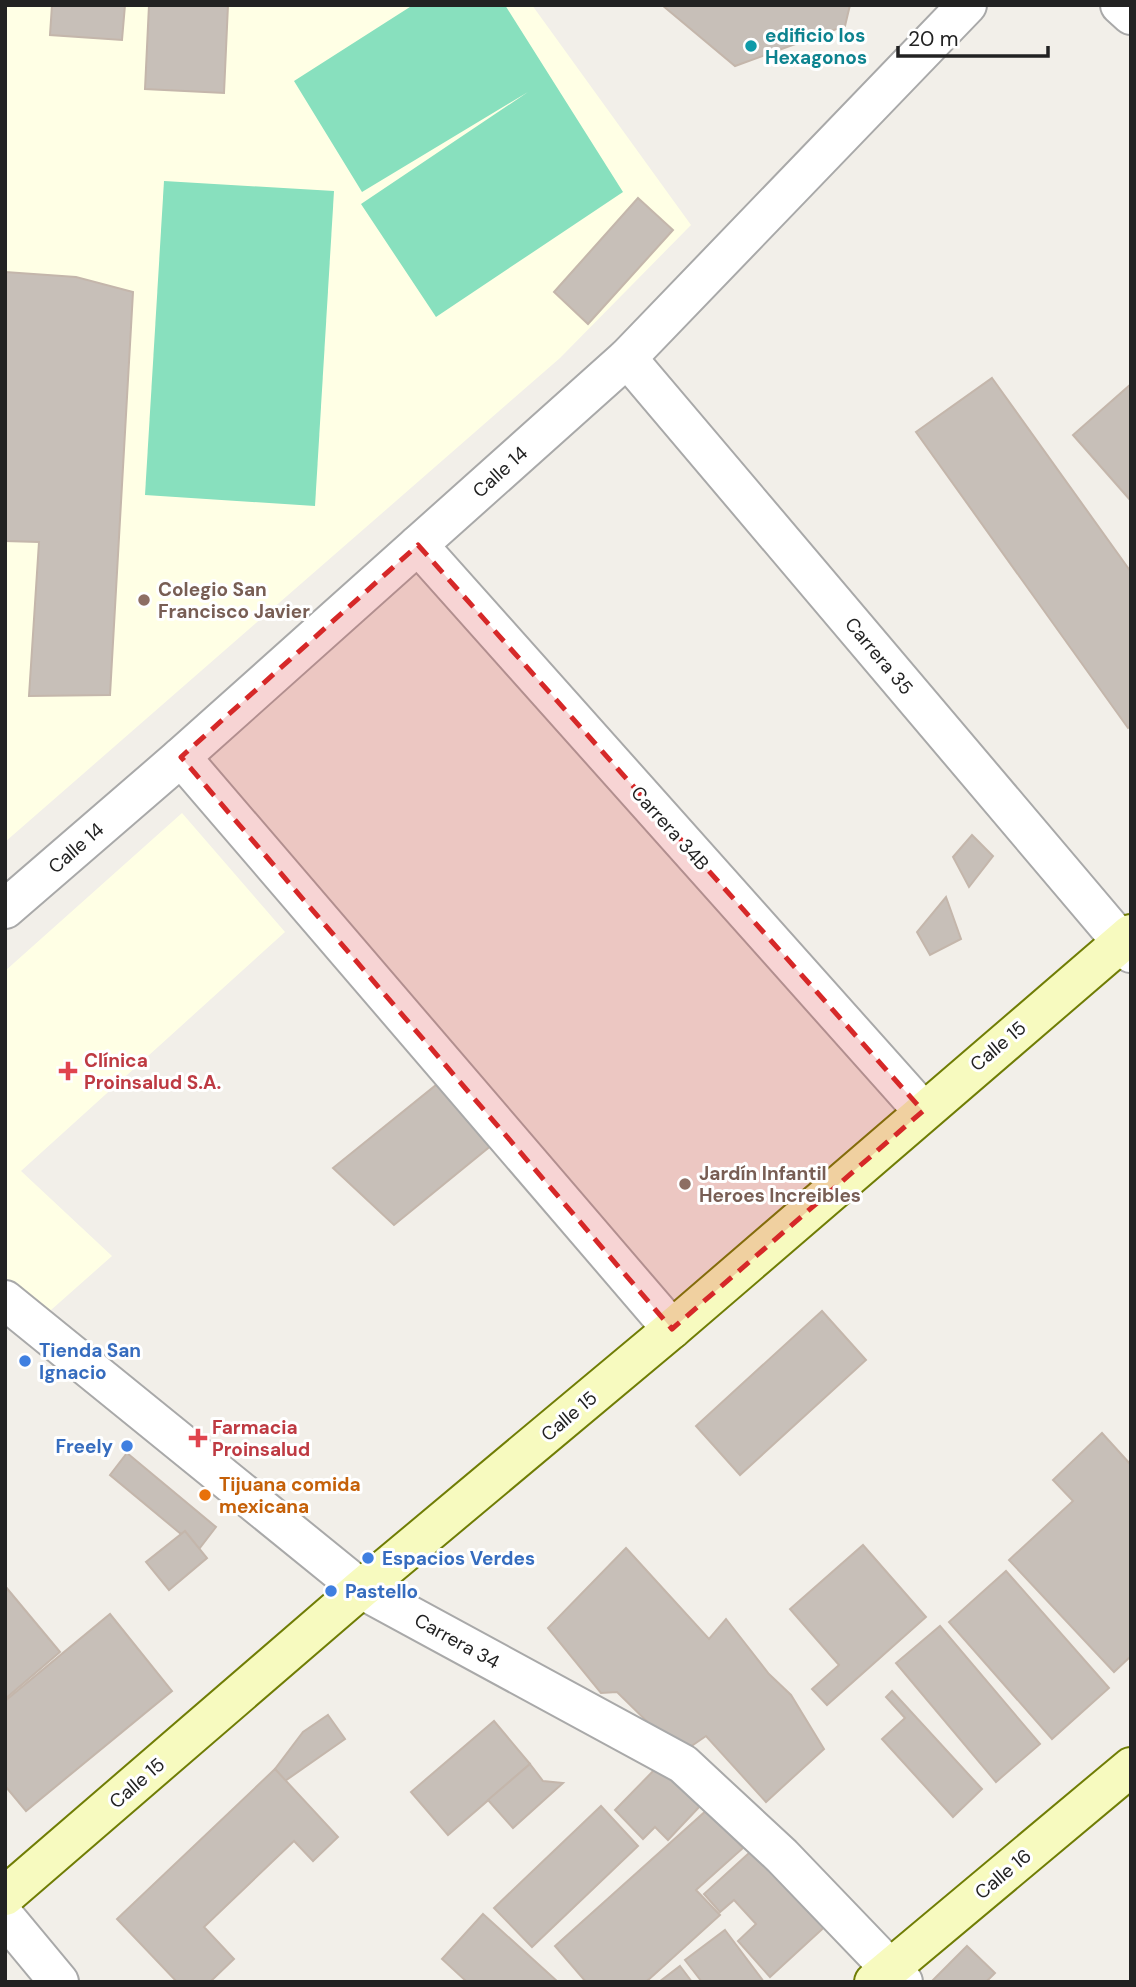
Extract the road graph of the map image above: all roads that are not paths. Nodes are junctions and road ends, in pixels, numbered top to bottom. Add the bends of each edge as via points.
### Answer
1 (967, 5) edge
2 (1120, 5) edge
3 (1131, 15) edge
4 (627, 358) junction
5 (418, 545) junction
6 (181, 757) junction
7 (5, 909) edge
8 (1127, 943) edge
9 (923, 1111) junction
10 (5, 1300) edge
11 (673, 1329) junction
12 (361, 1588) junction
13 (1131, 1767) edge
14 (5, 1896) edge
15 (5, 1917) edge
16 (890, 1977) edge
17 (59, 1982) edge

1 - 4 street, Calle 14
2 - 3 street
4 - 5 street, Calle 14
4 - 8 street, Carrera 35
5 - 6 street, Calle 14
5 - 9 street, Carrera 34B
6 - 7 street, Calle 14
6 - 11 street
8 - 9 street, Calle 15
9 - 11 street, Calle 15
10 - 12 street, Carrera 34
11 - 12 street, Calle 15
12 - 14 street, Calle 15
12 - 16 street, Carrera 34 via 683,1764 782,1856
13 - 16 street, Calle 16
15 - 17 street

